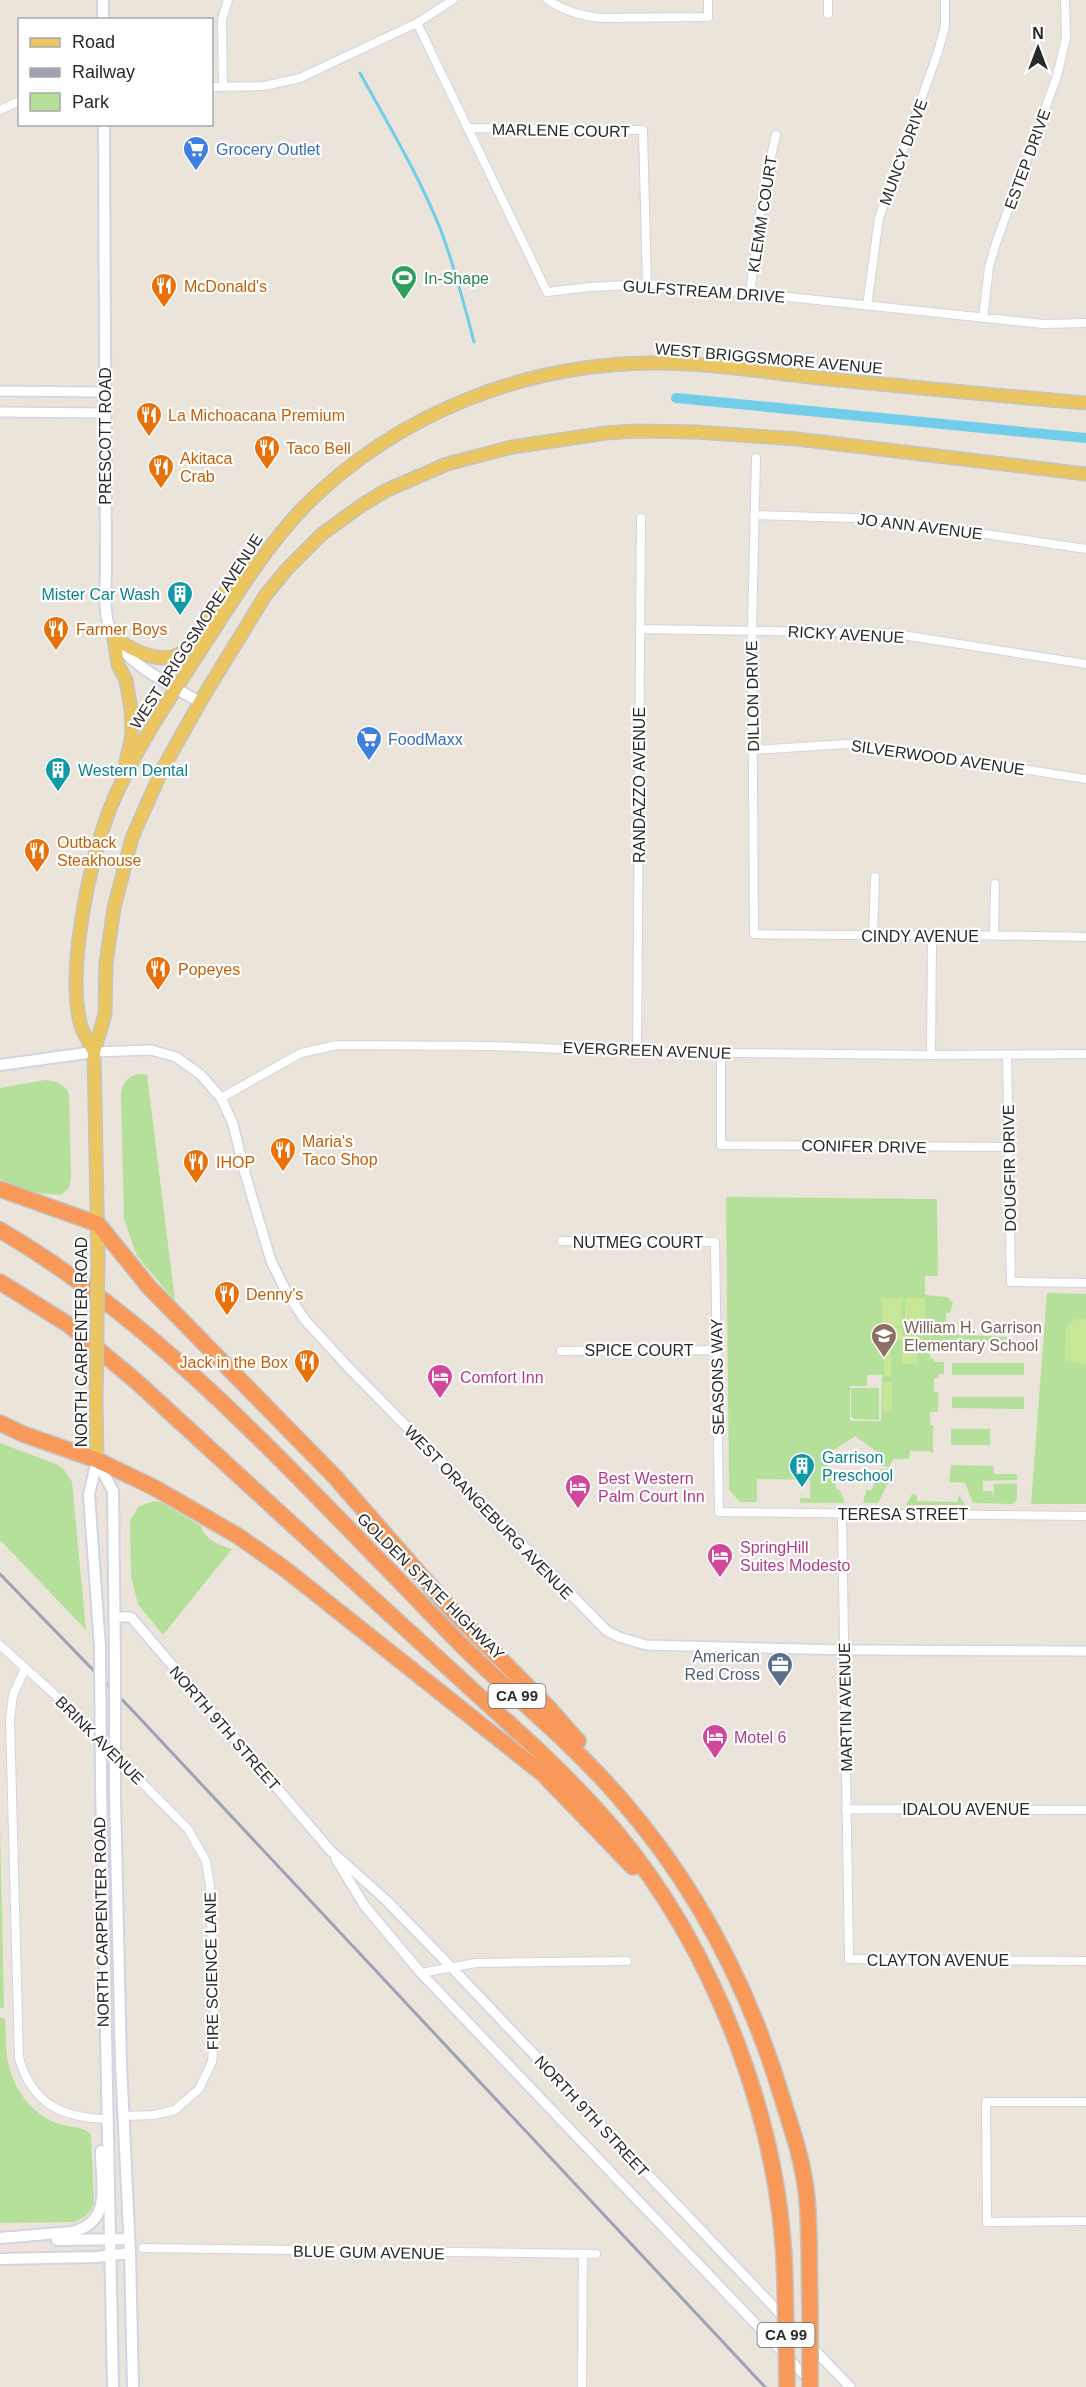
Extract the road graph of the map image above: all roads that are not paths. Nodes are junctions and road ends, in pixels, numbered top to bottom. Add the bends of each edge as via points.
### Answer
1 (103, 0) edge
2 (228, 0) edge
3 (453, 0) edge
4 (548, 0) edge
5 (708, 0) edge
6 (828, 0) edge
7 (945, 0) edge
8 (1065, 0) edge
9 (828, 14) dead end
10 (103, 18) edge
11 (417, 23) junction
12 (213, 87) edge
13 (223, 87) junction
14 (18, 102) edge
15 (0, 110) edge
16 (104, 126) edge
17 (470, 129) junction
18 (776, 135) dead end
19 (647, 284) junction
20 (750, 293) junction
21 (867, 306) junction
22 (983, 318) junction
23 (1086, 323) edge
24 (0, 391) edge
25 (105, 392) junction
26 (1086, 403) edge
27 (0, 412) edge
28 (105, 413) junction
29 (756, 458) dead end
30 (1086, 474) edge
31 (754, 515) junction
32 (641, 518) dead end
33 (272, 544) junction
34 (1086, 549) edge
35 (640, 629) junction
36 (752, 630) junction
37 (114, 638) junction
38 (1086, 664) edge
39 (176, 688) junction
40 (200, 702) junction
41 (753, 750) junction
42 (1086, 779) edge
43 (120, 784) junction
44 (875, 877) dead end
45 (995, 884) dead end
46 (754, 934) joint
47 (994, 935) junction
48 (873, 936) junction
49 (932, 937) junction
50 (1086, 938) edge
51 (94, 1052) junction
52 (637, 1052) junction
53 (721, 1053) junction
54 (1086, 1054) edge
55 (931, 1055) junction
56 (1007, 1055) junction
57 (0, 1065) edge
58 (221, 1098) junction
59 (1008, 1147) junction
60 (0, 1189) edge
61 (98, 1224) junction
62 (0, 1230) edge
63 (562, 1241) dead end
64 (715, 1242) joint
65 (0, 1282) edge
66 (1086, 1283) edge
67 (716, 1350) junction
68 (561, 1351) dead end
69 (0, 1423) edge
70 (97, 1460) junction
71 (719, 1512) joint
72 (842, 1514) junction
73 (1086, 1516) edge
74 (116, 1617) junction
75 (0, 1645) edge
76 (844, 1650) junction
77 (1086, 1651) edge
78 (25, 1669) junction
79 (846, 1809) junction
80 (1086, 1810) edge
81 (646, 1829) junction
82 (195, 1839) joint
83 (330, 1850) junction
84 (662, 1897) junction
85 (847, 1901) joint
86 (627, 1961) dead end
87 (1086, 1961) edge
88 (452, 1968) junction
89 (421, 1973) junction
90 (1086, 2102) edge
91 (123, 2116) junction
92 (107, 2119) junction
93 (1086, 2221) edge
94 (0, 2239) edge
95 (129, 2239) junction
96 (111, 2240) junction
97 (143, 2248) junction
98 (130, 2253) junction
99 (583, 2254) junction
100 (596, 2254) dead end
101 (110, 2256) junction
102 (0, 2259) edge
103 (113, 2387) edge
104 (133, 2387) edge
105 (582, 2387) edge
106 (787, 2387) edge
107 (810, 2387) edge
108 (816, 2387) edge
109 (850, 2387) edge

1 - 10 main road
2 - 13 street via 222,20
3 - 11 street
4 - 5 street via 568,11 601,18 708,16
6 - 9 street
7 - 21 street, MUNCY DRIVE via 945,26 938,52 879,218
8 - 22 street, ESTEP DRIVE via 1066,38 1058,76 996,243
11 - 13 street via 300,78 264,86
11 - 17 street, GULFSTREAM DRIVE
12 - 13 street
14 - 15 street
16 - 25 main road, PRESCOTT ROAD
17 - 19 street, GULFSTREAM DRIVE via 548,292
17 - 19 street, MARLENE COURT via 643,130
18 - 20 street, KLEMM COURT via 763,190
19 - 20 street, GULFSTREAM DRIVE
20 - 21 street, GULFSTREAM DRIVE
21 - 22 street, GULFSTREAM DRIVE
22 - 23 street, GULFSTREAM DRIVE via 1043,324
24 - 25 street
25 - 28 main road, PRESCOTT ROAD
26 - 33 main road, WEST BRIGGSMORE AVENUE via 691,365 621,364 555,372 480,394 412,425 337,477
27 - 28 street
28 - 37 main road, PRESCOTT ROAD via 107,616
29 - 31 street, DILLON DRIVE
30 - 40 main road, WEST BRIGGSMORE AVENUE via 797,439 670,430 606,433 478,455 387,490 322,534 265,596
31 - 34 street, JO ANN AVENUE via 885,519
31 - 36 street, DILLON DRIVE
32 - 35 street, RANDAZZO AVENUE
33 - 37 main road via 232,582 196,639 181,654 152,657 135,652
33 - 39 main road, WEST BRIGGSMORE AVENUE
35 - 36 street, RICKY AVENUE
35 - 52 street, RANDAZZO AVENUE
36 - 38 street, RICKY AVENUE via 890,633
36 - 41 street, DILLON DRIVE
37 - 39 main road, PRESCOTT ROAD via 133,660
37 - 43 main road via 132,709 131,743
39 - 40 main road, PRESCOTT ROAD
39 - 43 main road, WEST BRIGGSMORE AVENUE
40 - 51 main road, WEST BRIGGSMORE AVENUE via 161,771 132,838 114,908 106,963 105,1014
41 - 42 street, SILVERWOOD AVENUE via 847,744
41 - 46 street, DILLON DRIVE
43 - 51 main road, WEST BRIGGSMORE AVENUE via 100,837 84,905 79,948 81,1027
44 - 48 street
45 - 47 street
46 - 48 street, CINDY AVENUE
47 - 49 street, CINDY AVENUE
47 - 50 street, CINDY AVENUE
48 - 49 street, CINDY AVENUE
49 - 55 street
51 - 57 main road
51 - 58 street, WEST ORANGEBURG AVENUE via 151,1050 176,1057 201,1075
51 - 61 main road, WEST BRIGGSMORE AVENUE
52 - 53 street, EVERGREEN AVENUE
52 - 58 street, EVERGREEN AVENUE via 493,1046 318,1047
53 - 55 street, EVERGREEN AVENUE
53 - 59 street, CONIFER DRIVE via 721,1145
54 - 56 street, EVERGREEN AVENUE
55 - 56 street, EVERGREEN AVENUE
56 - 59 street, DOUGFIR DRIVE
58 - 76 street, WEST ORANGEBURG AVENUE via 233,1124 271,1261 305,1320 594,1620 619,1637 646,1645
59 - 66 street, DOUGFIR DRIVE via 1011,1282
60 - 61 highway
61 - 70 main road, NORTH CARPENTER ROAD, bridge
61 - 81 highway via 149,1287 335,1477 445,1603 547,1706 596,1761
62 - 81 highway, GOLDEN STATE HIGHWAY / CA 99 via 36,1251 170,1354 481,1664 588,1763
63 - 64 street, NUTMEG COURT
64 - 67 street, SEASONS WAY
65 - 84 highway, CA 99 via 69,1325 137,1382 539,1751 619,1834
67 - 68 street, SPICE COURT
67 - 71 street, SEASONS WAY
69 - 70 highway
70 - 74 main road, NORTH CARPENTER ROAD via 112,1491
70 - 84 highway via 238,1536 324,1598 543,1774
70 - 92 main road, NORTH CARPENTER ROAD, bridge via 88,1495 100,1647
71 - 72 street, TERESA STREET
72 - 73 street, TERESA STREET
72 - 76 street, MARTIN AVENUE
74 - 83 street, NORTH 9TH STREET via 130,1617
74 - 91 main road, NORTH CARPENTER ROAD, bridge via 115,1797
75 - 78 street, BRINK AVENUE
76 - 77 street, WEST ORANGEBURG AVENUE
76 - 79 street, MARTIN AVENUE
78 - 82 street, BRINK AVENUE
78 - 92 street via 13,1695 10,1719 19,2058 31,2087 57,2110 71,2116
79 - 80 street, IDALOU AVENUE
79 - 85 street, MARTIN AVENUE
81 - 107 highway, GOLDEN STATE HIGHWAY / CA 99, bridge via 671,1863 734,1970 774,2070 800,2158 807,2198
82 - 91 street, FIRE SCIENCE LANE via 206,1861 210,1886 215,2033 212,2062 199,2089 175,2110
83 - 88 street, NORTH 9TH STREET
83 - 89 street, NORTH 9TH STREET via 364,1905
84 - 106 highway, CA 99, bridge via 711,1985 749,2078 770,2156 785,2282
85 - 87 street, CLAYTON AVENUE via 849,1959
86 - 88 street via 476,1963
88 - 89 street
88 - 109 street, NORTH 9TH STREET
89 - 108 street, NORTH 9TH STREET
90 - 93 street via 986,2102 987,2222
91 - 95 main road, NORTH CARPENTER ROAD
92 - 94 main road via 101,2142 101,2206 94,2222 71,2232
92 - 96 main road, NORTH CARPENTER ROAD
94 - 96 main road
95 - 96 main road
95 - 97 street
95 - 98 main road, NORTH CARPENTER ROAD
96 - 101 main road, NORTH CARPENTER ROAD
97 - 98 street, BLUE GUM AVENUE
97 - 99 street, BLUE GUM AVENUE
98 - 101 main road, BLUE GUM AVENUE
98 - 104 main road, NORTH CARPENTER ROAD
99 - 100 street, BLUE GUM AVENUE
99 - 105 street
101 - 102 main road, BLUE GUM AVENUE
101 - 103 main road, NORTH CARPENTER ROAD

